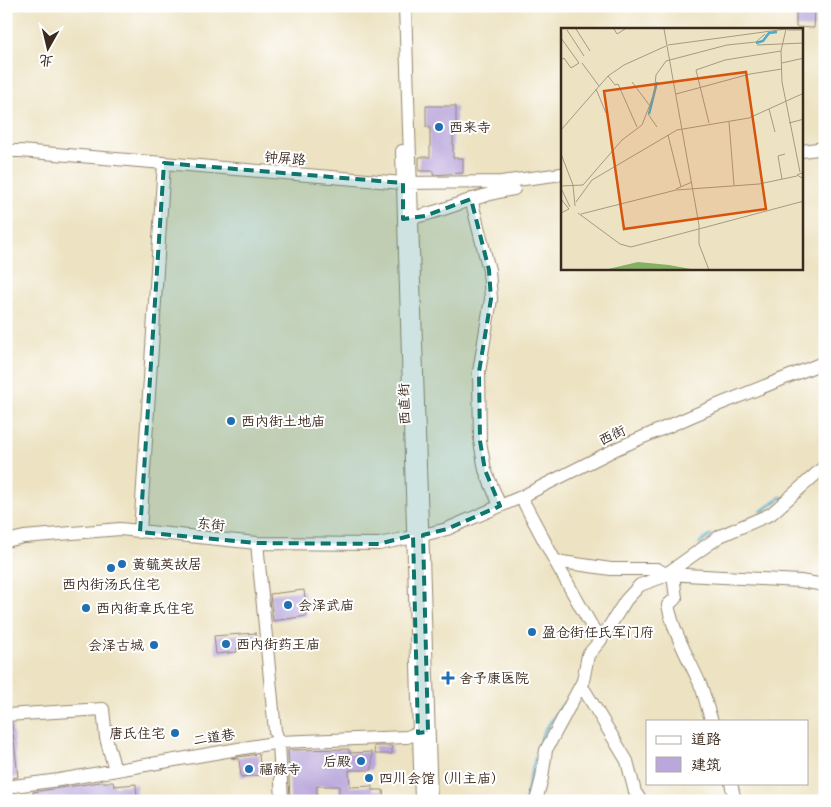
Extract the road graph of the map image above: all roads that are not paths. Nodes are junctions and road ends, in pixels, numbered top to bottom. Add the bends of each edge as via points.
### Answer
1 (398, 6) edge
2 (405, 6) edge
3 (825, 140) edge
4 (804, 143) edge
5 (825, 148) edge
6 (6, 151) edge
7 (804, 151) edge
8 (164, 163) junction
9 (561, 174) edge
10 (561, 182) edge
11 (407, 183) junction
12 (471, 199) junction
13 (408, 218) junction
14 (825, 362) edge
15 (825, 466) edge
16 (521, 497) junction
17 (500, 506) junction
18 (140, 532) junction
19 (418, 535) junction
20 (6, 541) edge
21 (256, 543) junction
22 (556, 560) junction
23 (669, 574) junction
24 (825, 584) edge
25 (600, 641) junction
26 (580, 688) junction
27 (6, 715) edge
28 (712, 720) edge
29 (423, 733) junction
30 (279, 742) junction
31 (115, 770) junction
32 (731, 784) edge
33 (6, 787) edge
34 (282, 801) edge
35 (421, 801) edge
36 (431, 801) edge
37 (536, 801) edge
38 (641, 801) edge
39 (735, 801) edge

1 - 11 street, 西直街
2 - 11 street, 西直街
3 - 4 street
5 - 7 street
6 - 8 street, 钟屏路
8 - 11 street, 钟屏路
8 - 18 street
9 - 11 street, 钟屏路 via 500,182
10 - 12 street via 499,191
11 - 13 street, 西直街
12 - 13 street via 425,216
12 - 17 street via 490,270 491,299 479,372 480,441 485,470
13 - 19 street, 西直街
14 - 16 street, 西街 via 618,448
15 - 23 street via 771,514 720,536
16 - 17 street, 西街
16 - 22 street
17 - 19 street, 西街 via 447,529
18 - 20 street, 东街 via 120,529 24,536
18 - 21 street, 东街
19 - 21 street, 东街 via 380,544
19 - 29 street, 西直街
21 - 30 street via 275,730
22 - 23 street
22 - 25 street
23 - 24 street
23 - 25 street via 640,585 626,600
23 - 28 street via 676,598 668,604 671,618
25 - 26 street via 588,655
26 - 37 street via 546,750
26 - 38 street via 585,690 627,761 635,792
27 - 31 street via 103,709 106,738
29 - 30 street, 二道巷 via 407,738
29 - 35 street, 西直街
29 - 36 street, 西直街
30 - 31 street, 二道巷
30 - 34 street
31 - 33 street, 二道巷
32 - 39 street

